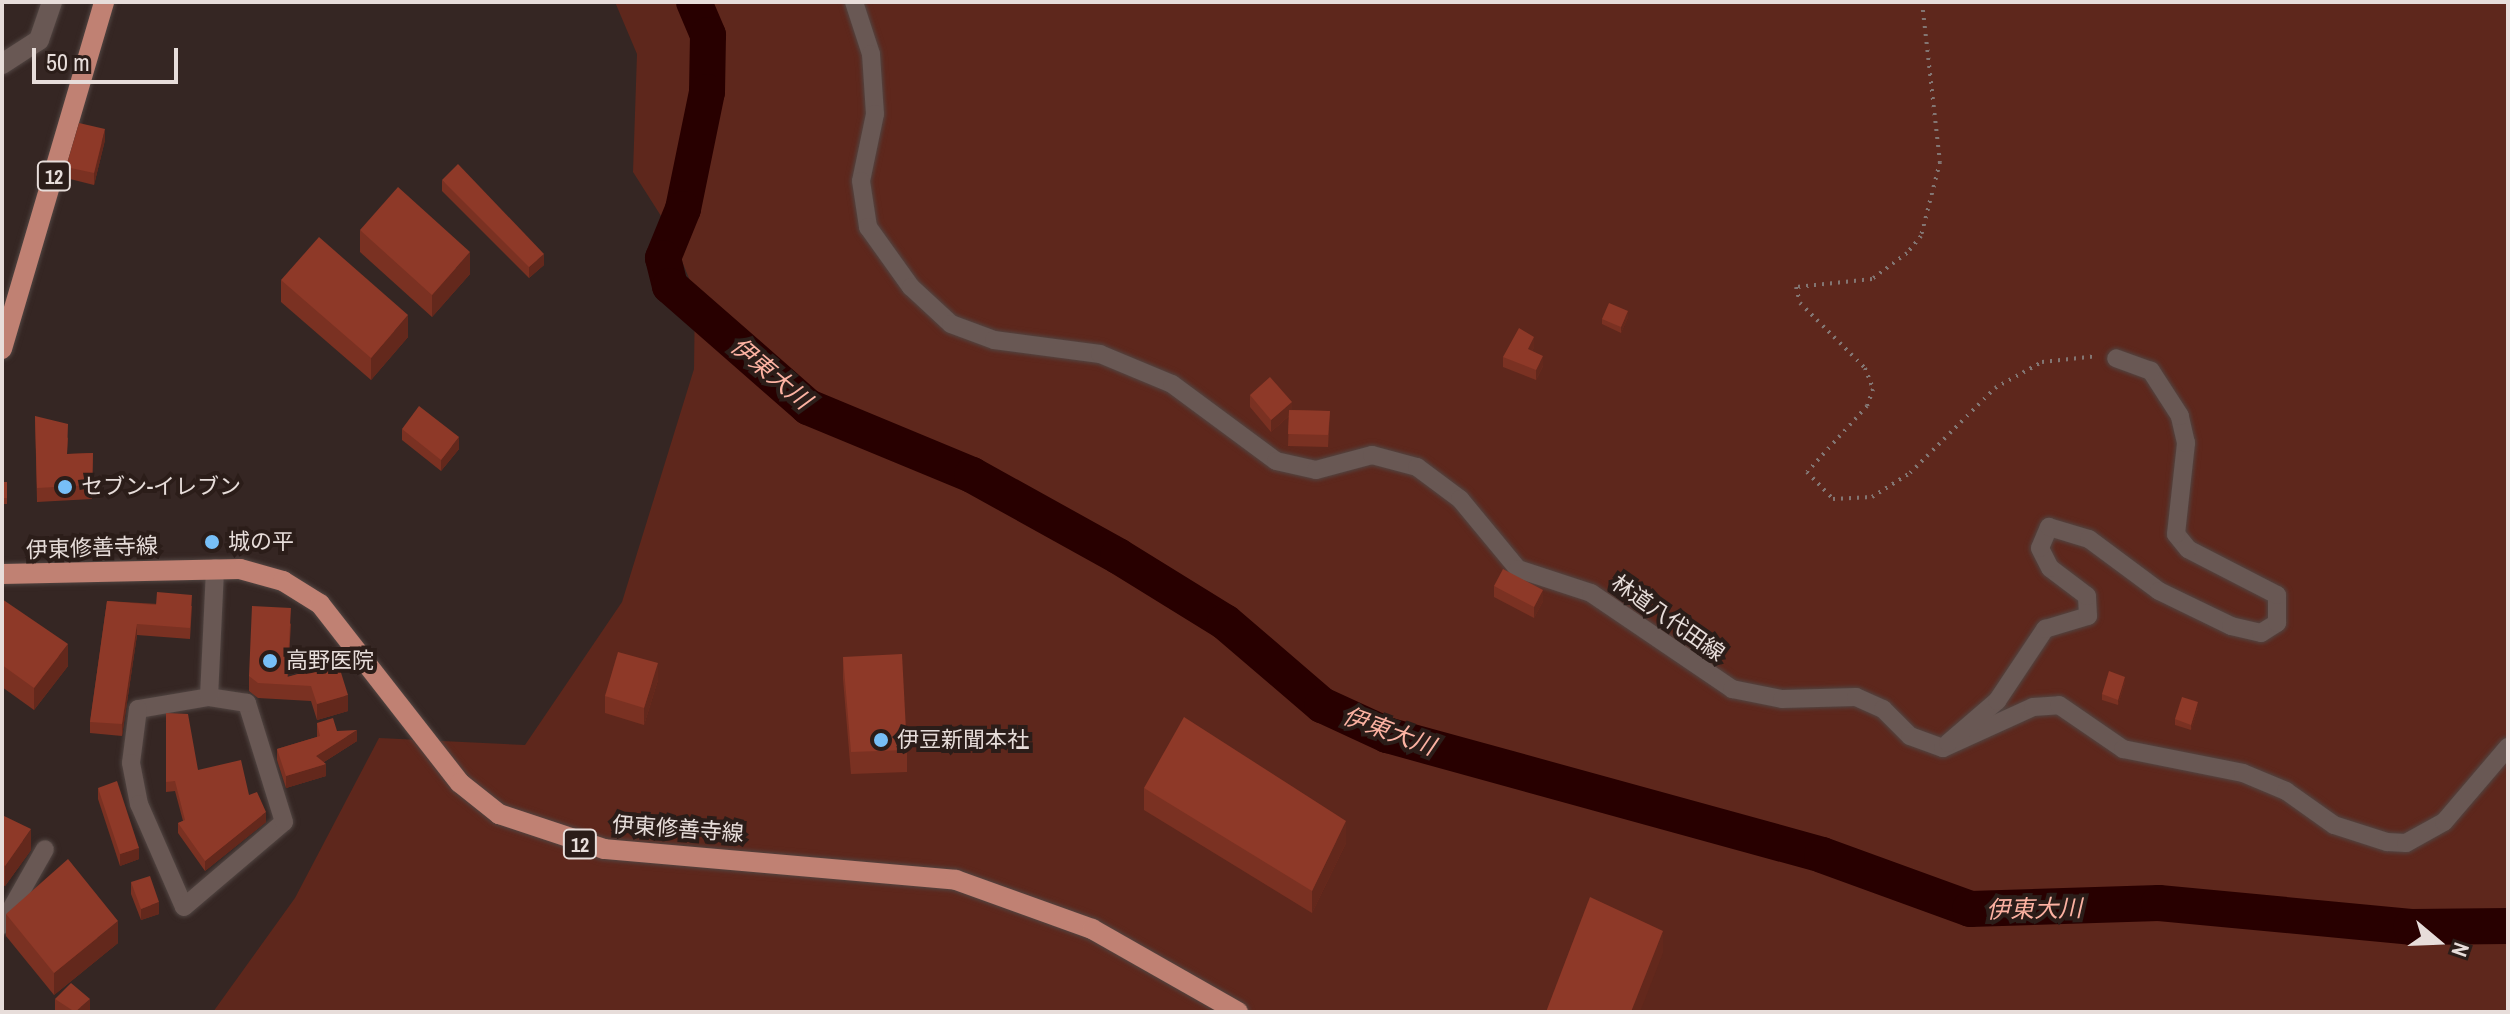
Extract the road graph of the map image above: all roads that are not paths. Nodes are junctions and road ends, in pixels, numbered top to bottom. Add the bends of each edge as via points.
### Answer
1 (52, 2) edge
2 (104, 2) edge
3 (854, 2) edge
4 (2, 64) edge
5 (2, 349) edge
6 (2116, 358) road end
7 (215, 568) junction
8 (2, 574) edge
9 (209, 697) junction
10 (2508, 747) edge
11 (1943, 748) junction
12 (45, 849) dead end
13 (2, 925) edge
14 (1238, 1012) edge

1 - 4 street via 39,40
2 - 5 main road, 12
3 - 11 street, 林道八代田線 via 871,54 875,114 861,181 868,227 911,287 951,324 994,340 1100,354 1172,384 1276,461 1316,470 1372,455 1417,467 1460,499 1518,569 1591,593 1715,680 1782,699 1856,697 1883,709 1910,736
6 - 11 street via 2151,371 2180,416 2186,443 2176,534 2188,549 2277,595 2277,623 2261,633 2231,626 2159,591 2089,539 2049,527 2040,548 2050,568 2087,596 2088,616 2045,629 1997,701
7 - 8 main road, 伊東修善寺線 / 12
7 - 9 street
7 - 14 main road, 伊東修善寺線 / 12 via 283,581 320,604 460,783 499,814 604,849 956,880 1092,929
9 - 9 street via 247,703 284,822 184,907 144,818 131,763 138,709
10 - 11 street via 2444,822 2406,843 2334,825 2286,791 2243,773 2123,749 2059,705 2033,707
12 - 13 street

